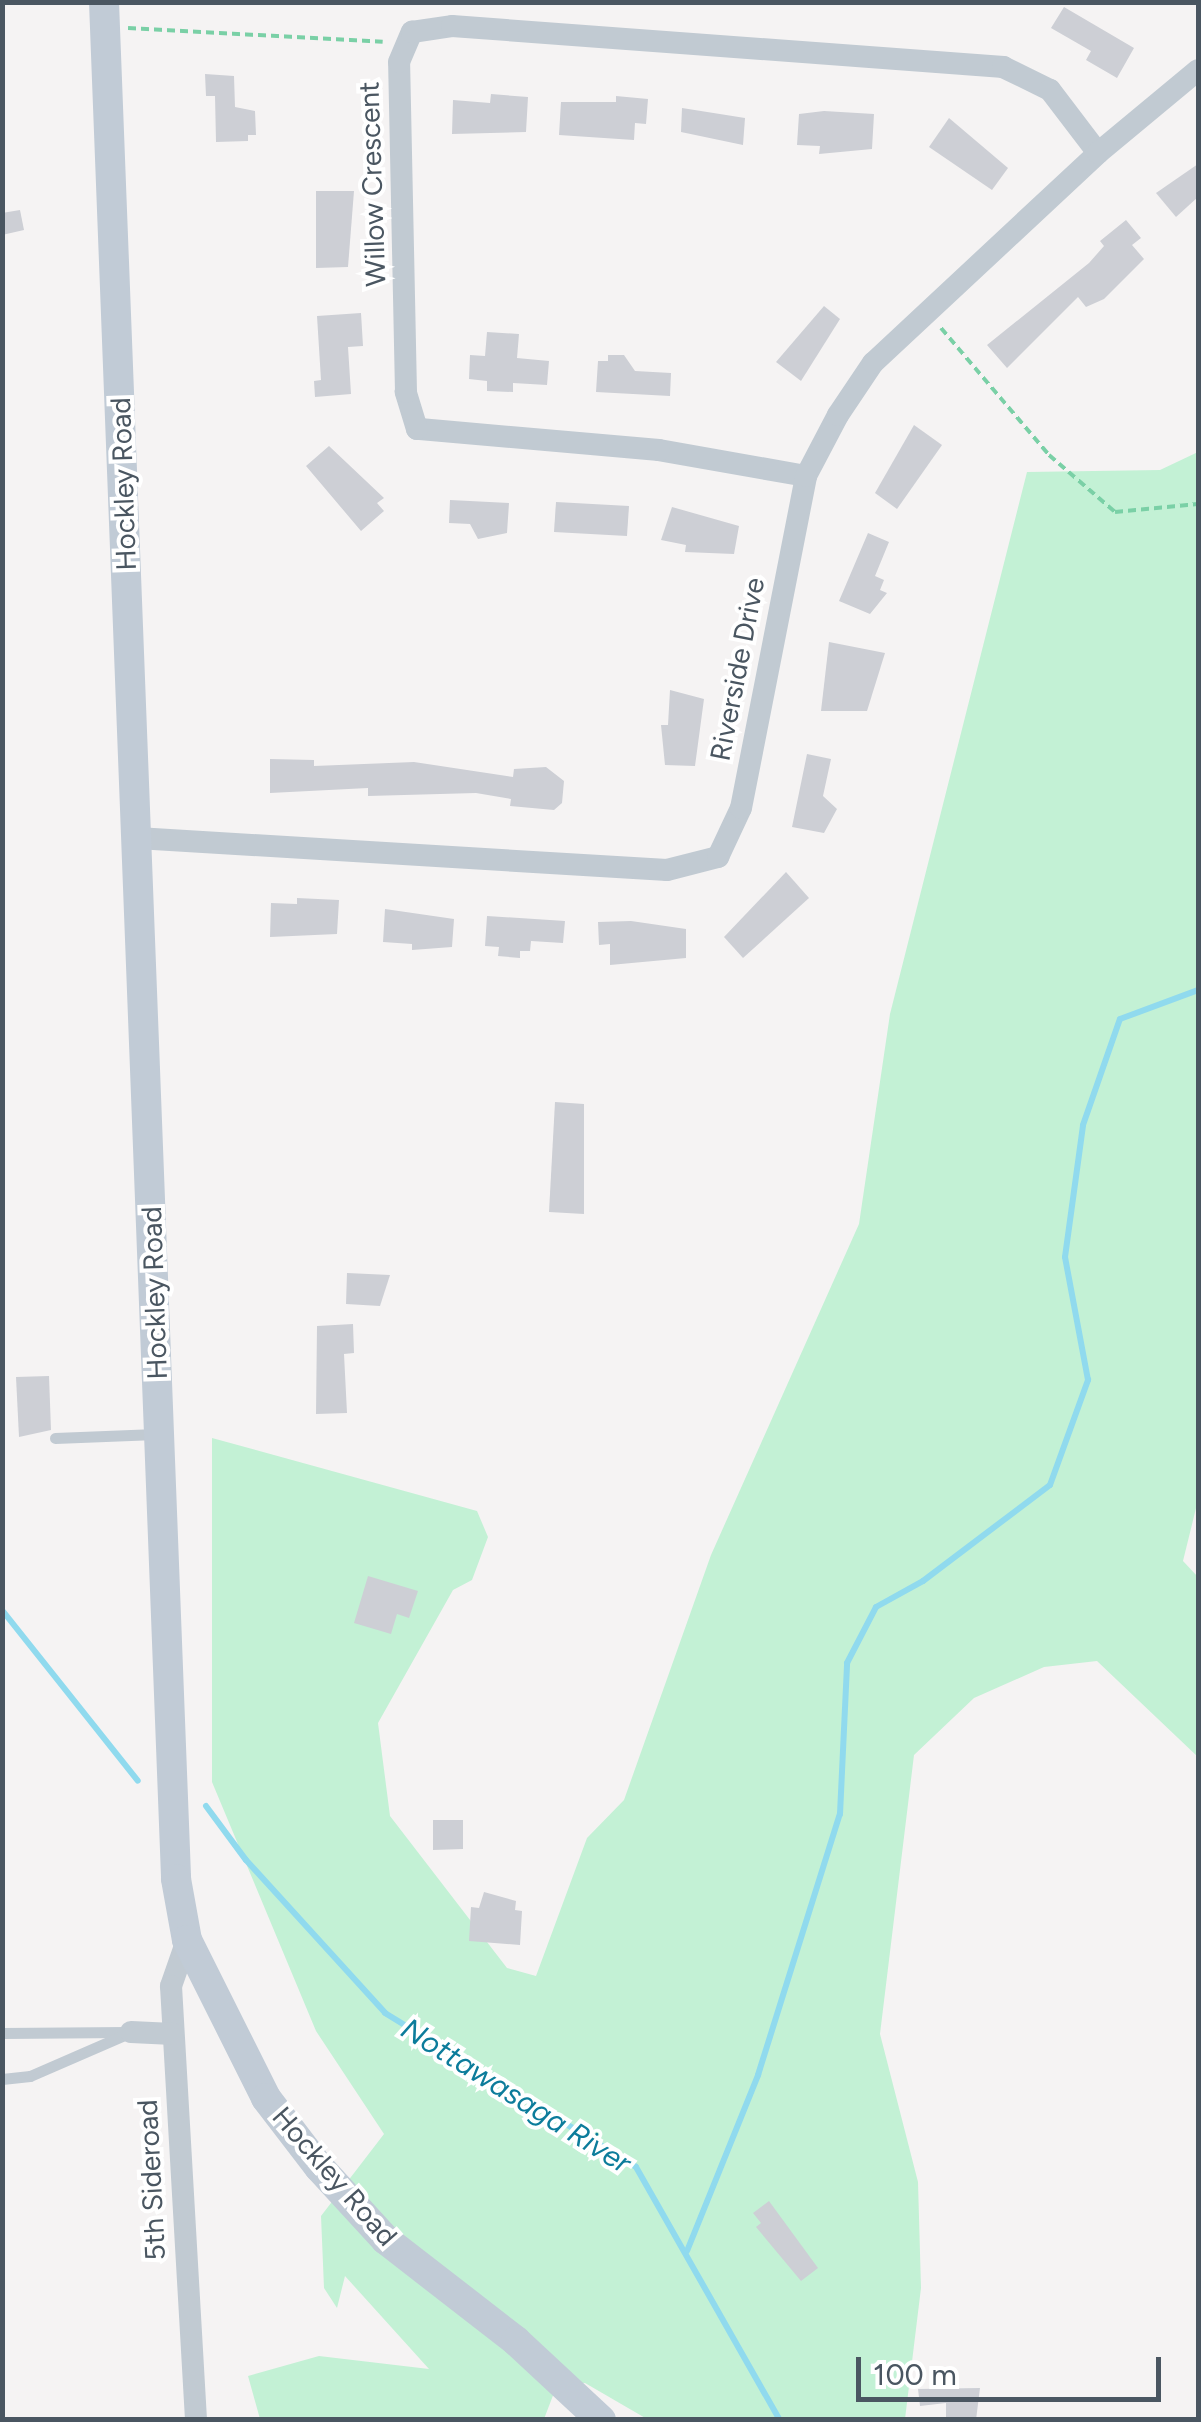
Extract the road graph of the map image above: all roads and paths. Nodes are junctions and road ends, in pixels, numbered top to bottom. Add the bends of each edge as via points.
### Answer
1 (105, 14) edge
2 (402, 46) junction
3 (1198, 70) edge
4 (1098, 153) junction
5 (928, 313) junction
6 (806, 476) junction
7 (1198, 504) edge
8 (137, 838) junction
9 (160, 1434) junction
10 (55, 1438) dead end
11 (187, 1940) junction
12 (131, 2032) junction
13 (2, 2033) edge
14 (172, 2034) junction
15 (2, 2079) edge
16 (196, 2420) edge
17 (601, 2420) edge

1 - 2 path
1 - 8 main road, Hockley Road
2 - 4 street, Willow Crescent via 412,32 452,26 1003,67 1050,90
2 - 6 street, Willow Crescent via 406,392 417,429 659,450
3 - 4 street, Riverside Drive
4 - 5 street, Riverside Drive
5 - 6 street, Riverside Drive via 872,364
5 - 7 path via 1049,455 1115,512
6 - 8 street, Riverside Drive via 742,808 718,857 668,870
8 - 9 main road, Hockley Road
9 - 10 lane
9 - 11 main road, Hockley Road via 176,1879
11 - 14 street, 5th Sideroad via 170,1986
11 - 17 main road, Hockley Road via 266,2098 319,2167 386,2240 516,2341
12 - 13 lane
12 - 14 street
12 - 15 lane via 30,2076
14 - 16 street, 5th Sideroad

